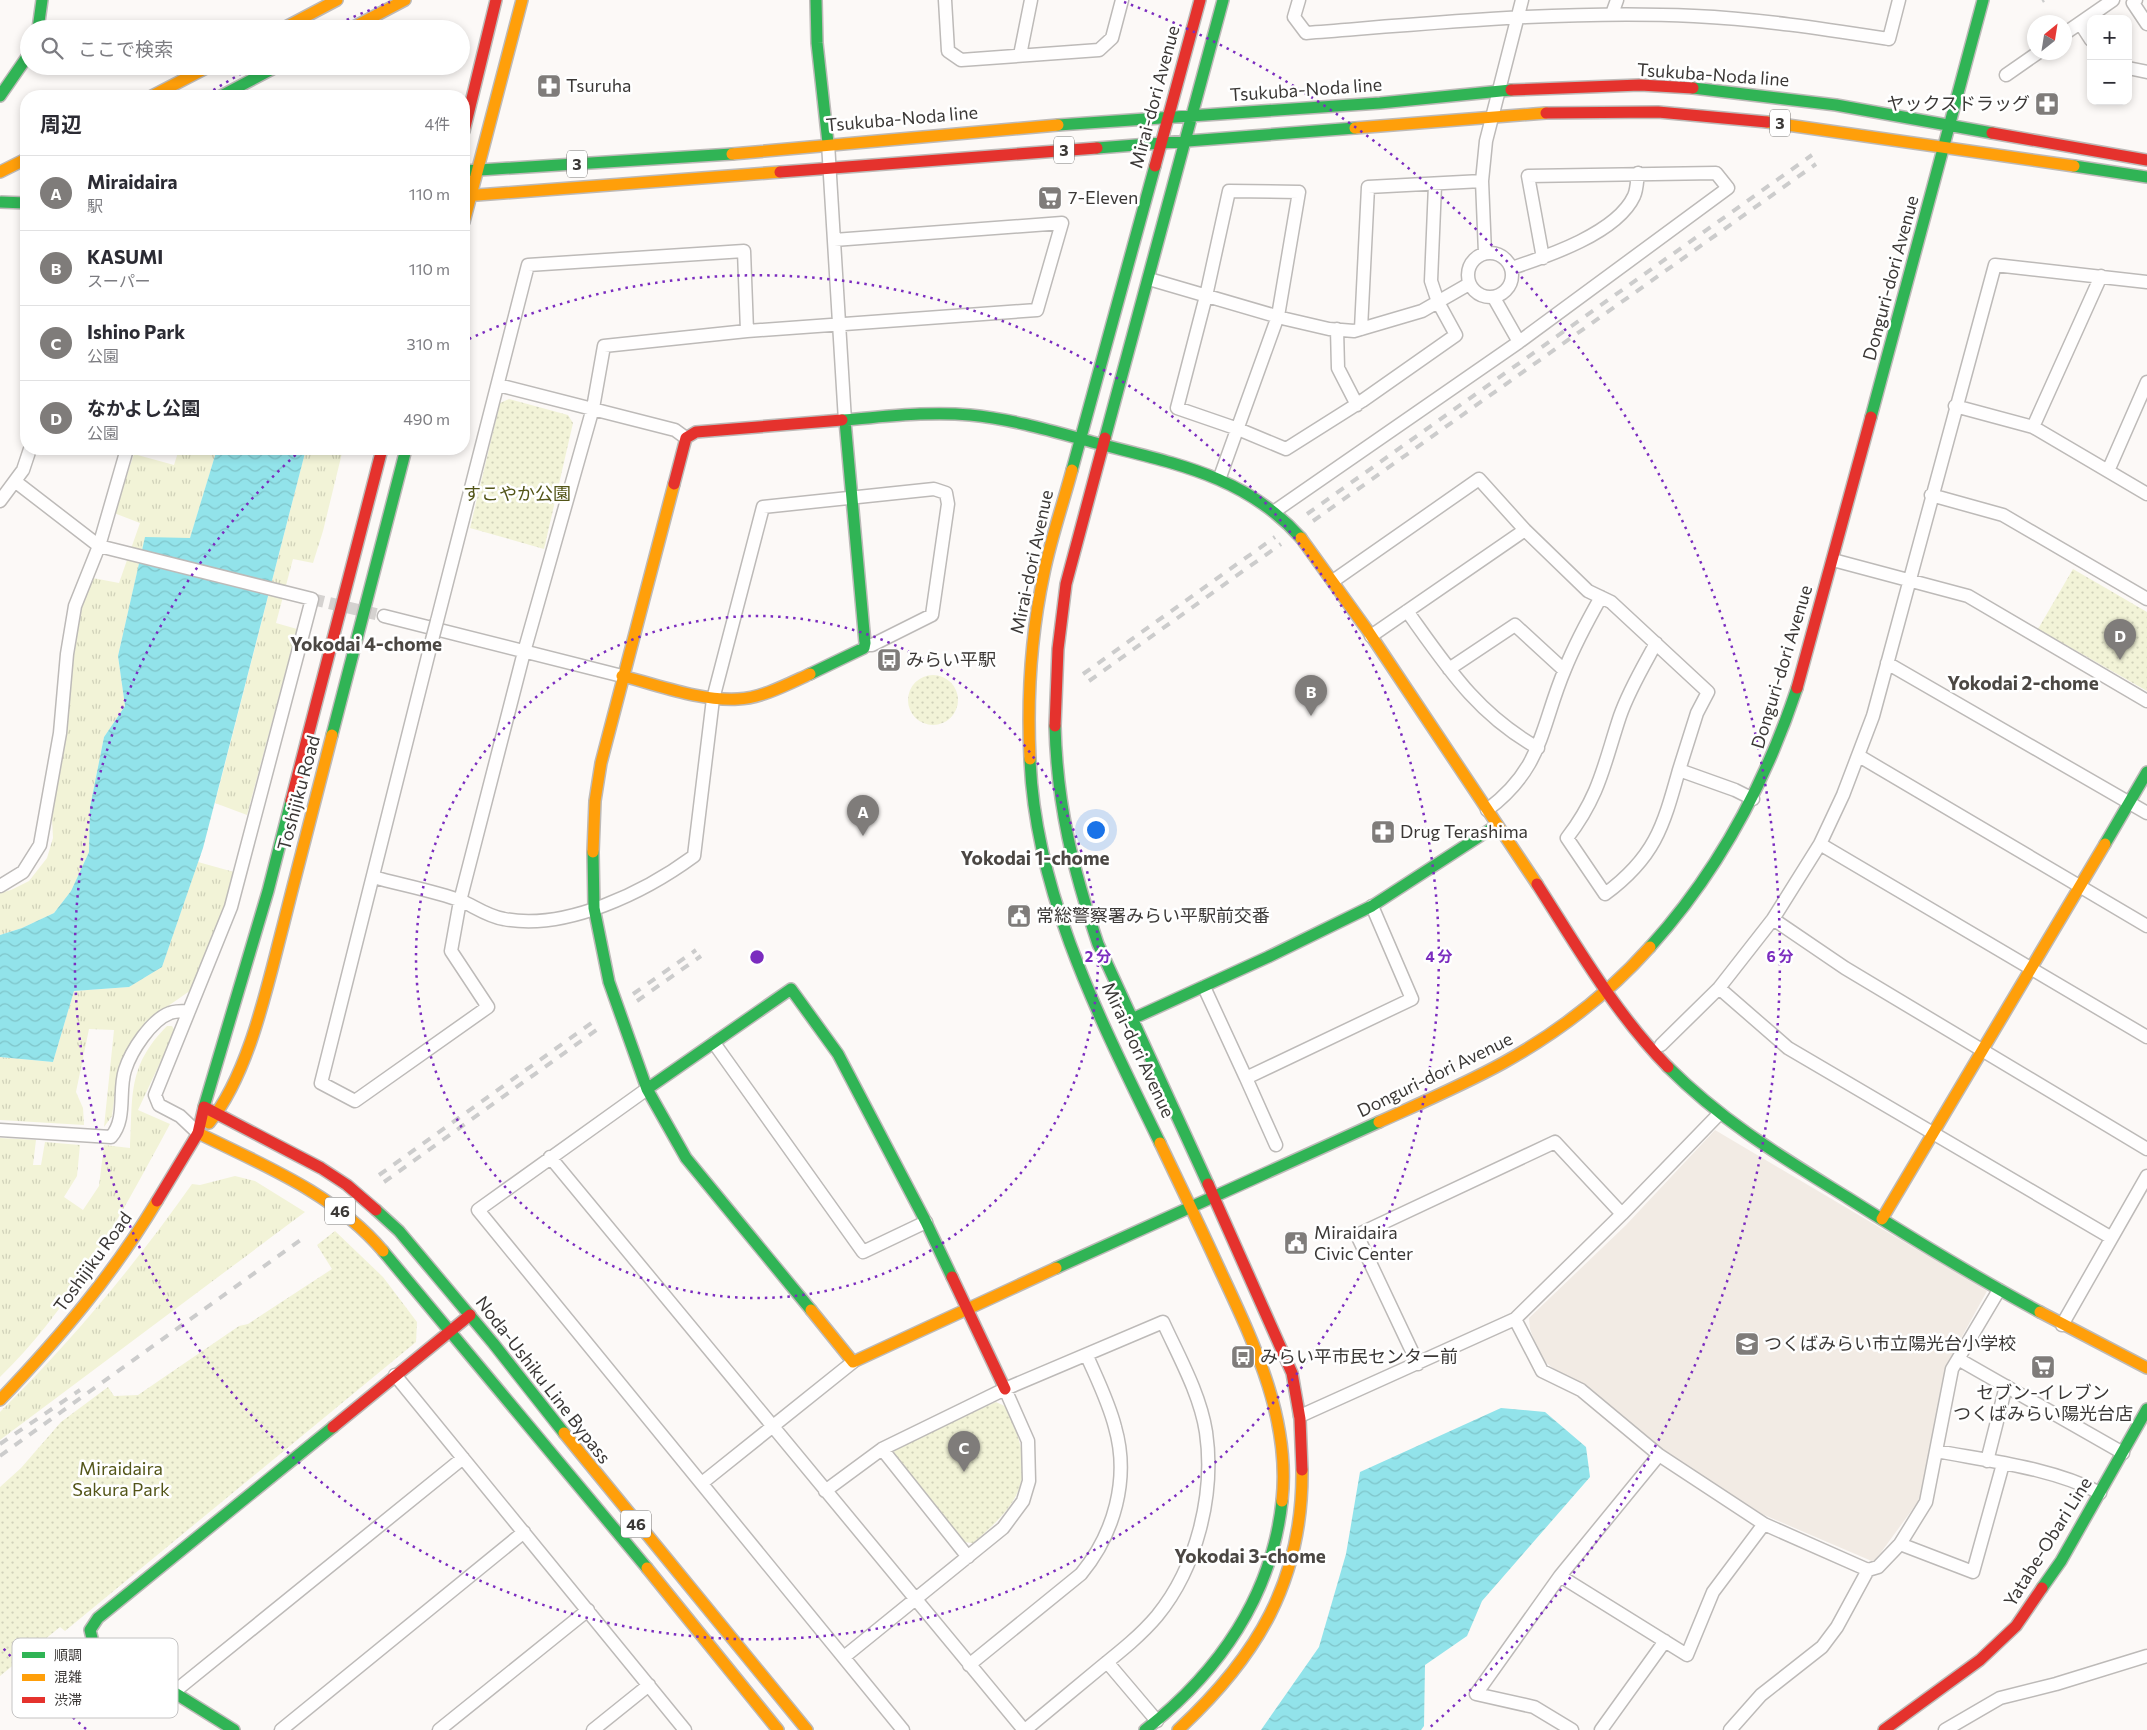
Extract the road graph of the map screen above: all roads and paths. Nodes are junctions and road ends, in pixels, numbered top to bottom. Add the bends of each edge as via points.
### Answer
1 (42, 0) edge
2 (337, 0) edge
3 (405, 0) edge
4 (496, 0) edge
5 (522, 0) edge
6 (816, 0) edge
7 (945, 0) edge
8 (1031, 0) edge
9 (1122, 0) edge
10 (1200, 0) edge
11 (1223, 0) edge
12 (1299, 0) edge
13 (1522, 0) edge
14 (1617, 0) edge
15 (1899, 0) edge
16 (1983, 0) edge
17 (2113, 0) edge
18 (2136, 0) edge
19 (1612, 14) junction
20 (1518, 17) junction
21 (39, 20) edge
22 (299, 20) edge
23 (367, 20) edge
24 (2080, 23) junction
25 (2147, 24) edge
26 (2072, 28) edge
27 (2087, 34) edge
28 (1020, 55) junction
29 (2028, 60) edge
30 (20, 68) edge
31 (2132, 69) edge
32 (2147, 72) edge
33 (193, 75) edge
34 (261, 75) edge
35 (2006, 75) dead end
36 (164, 90) edge
37 (232, 90) edge
38 (1498, 91) junction
39 (0, 96) edge
40 (470, 106) edge
41 (1193, 115) junction
42 (1492, 116) junction
43 (1167, 117) junction
44 (1950, 125) junction
45 (1187, 141) junction
46 (828, 143) junction
47 (1160, 143) junction
48 (1944, 148) junction
49 (2147, 160) edge
50 (20, 162) edge
51 (829, 167) junction
52 (477, 170) junction
53 (470, 171) edge
54 (0, 172) edge
55 (1638, 173) junction
56 (2147, 177) edge
57 (1482, 181) junction
58 (1435, 185) junction
59 (470, 188) edge
60 (470, 196) edge
61 (20, 197) edge
62 (20, 203) edge
63 (3, 204) edge
64 (834, 240) junction
65 (1485, 253) junction
66 (1543, 258) junction
67 (1512, 268) junction
68 (2101, 276) junction
69 (1149, 279) junction
70 (2147, 282) edge
71 (1469, 284) junction
72 (1206, 296) junction
73 (1494, 298) junction
74 (1438, 302) junction
75 (1278, 316) junction
76 (839, 326) junction
77 (1337, 329) junction
78 (1361, 329) junction
79 (747, 331) junction
80 (1520, 342) junction
81 (2147, 382) edge
82 (498, 386) junction
83 (1357, 404) junction
84 (1956, 406) junction
85 (593, 408) junction
86 (845, 421) junction
87 (2033, 427) junction
88 (1238, 429) junction
89 (686, 438) junction
90 (1080, 438) junction
91 (1104, 445) junction
92 (28, 455) edge
93 (126, 455) edge
94 (380, 455) edge
95 (404, 455) edge
96 (2108, 471) junction
97 (1220, 477) junction
98 (16, 482) junction
99 (2147, 494) edge
100 (1931, 495) junction
101 (852, 497) junction
102 (0, 501) edge
103 (1275, 511) junction
104 (1525, 530) junction
105 (104, 547) junction
106 (1833, 560) junction
107 (1909, 579) junction
108 (1333, 582) junction
109 (1601, 597) junction
110 (2147, 599) edge
111 (1407, 611) junction
112 (384, 616) tunnel mouth
113 (1371, 636) junction
114 (1656, 643) junction
115 (865, 645) junction
116 (524, 652) junction
117 (1887, 663) junction
118 (1449, 669) junction
119 (1564, 670) junction
120 (622, 676) junction
121 (713, 699) junction
122 (2147, 701) edge
123 (1538, 748) junction
124 (1859, 756) junction
125 (1679, 770) junction
126 (2147, 772) edge
127 (1753, 799) junction
128 (2129, 803) junction
129 (1487, 810) junction
130 (2147, 813) edge
131 (1497, 825) junction
132 (1820, 844) junction
133 (373, 877) junction
134 (0, 886) edge
135 (2080, 886) junction
136 (460, 901) junction
137 (1372, 906) junction
138 (594, 908) junction
139 (1774, 919) junction
140 (2147, 926) edge
141 (2030, 969) junction
142 (1204, 987) junction
143 (1719, 988) junction
144 (1606, 989) junction
145 (189, 1011) junction
146 (1132, 1019) junction
147 (2147, 1037) edge
148 (714, 1044) junction
149 (1661, 1045) dead end
150 (1981, 1052) junction
151 (1246, 1078) junction
152 (647, 1089) junction
153 (204, 1106) junction
154 (218, 1114) junction
155 (1719, 1114) junction
156 (0, 1130) edge
157 (198, 1133) junction
158 (1933, 1134) junction
159 (1276, 1145) dead end
160 (2147, 1149) edge
161 (550, 1157) junction
162 (2147, 1176) edge
163 (1214, 1198) junction
164 (1191, 1208) junction
165 (1622, 1214) junction
166 (1882, 1219) junction
167 (926, 1222) junction
168 (2110, 1237) junction
169 (1999, 1290) junction
170 (967, 1307) junction
171 (470, 1315) junction
172 (1515, 1319) junction
173 (2062, 1324) junction
174 (450, 1331) junction
175 (1087, 1356) junction
176 (1958, 1359) junction
177 (854, 1362) junction
178 (1418, 1364) junction
179 (2147, 1368) edge
180 (395, 1375) junction
181 (2006, 1386) junction
182 (1005, 1390) junction
183 (0, 1400) edge
184 (2147, 1409) edge
185 (1300, 1416) junction
186 (774, 1426) junction
187 (882, 1449) junction
188 (1936, 1451) junction
189 (2123, 1453) junction
190 (1659, 1455) junction
191 (463, 1458) junction
192 (1987, 1461) junction
193 (2003, 1464) junction
194 (702, 1483) junction
195 (825, 1490) junction
196 (2100, 1493) junction
197 (1764, 1524) junction
198 (524, 1532) junction
199 (1900, 1544) junction
200 (968, 1557) junction
201 (1868, 1570) junction
202 (1560, 1576) junction
203 (915, 1600) junction
204 (588, 1610) junction
205 (92, 1638) edge
206 (1664, 1641) junction
207 (2147, 1656) edge
208 (844, 1657) junction
209 (1107, 1662) junction
210 (969, 1664) junction
211 (649, 1685) junction
212 (178, 1689) edge
213 (178, 1695) edge
214 (1157, 1720) junction
215 (234, 1730) edge
216 (281, 1730) edge
217 (439, 1730) edge
218 (593, 1730) edge
219 (685, 1730) edge
220 (778, 1730) edge
221 (807, 1730) edge
222 (903, 1730) edge
223 (1024, 1730) edge
224 (1145, 1730) edge
225 (1178, 1730) edge
226 (1572, 1730) edge
227 (1601, 1730) edge
228 (1730, 1730) edge
229 (1884, 1730) edge
230 (1945, 1730) edge

1 - 21 main road
2 - 22 main road
3 - 23 main road
4 - 40 main road
5 - 52 main road
6 - 46 main road via 817,43
7 - 28 street via 948,51 961,60
8 - 28 street
9 - 28 street via 1112,38 1099,50
10 - 43 main road, Mirai-dori Avenue
11 - 41 main road, Mirai-dori Avenue
12 - 20 street via 1294,17 1306,34
13 - 20 street
14 - 19 street
15 - 19 street via 1889,39 1789,24 1695,16
16 - 44 main road, Donguri-dori Avenue
17 - 24 street
18 - 25 street via 2133,3
19 - 20 street
20 - 38 street
24 - 26 street
24 - 27 street
29 - 35 street
30 - 39 main road
31 - 32 street
33 - 36 main road
34 - 37 main road
38 - 41 main road, Tsukuba-Noda line / 3 via 1380,103
38 - 42 street
38 - 44 main road, Tsukuba-Noda line / 3 via 1640,85 1705,89 1836,105
41 - 43 main road, Tsukuba-Noda line / 3
41 - 45 main road, Mirai-dori Avenue
42 - 45 main road, 3
42 - 48 main road, 3 via 1569,112 1691,115 1803,126
42 - 57 street
43 - 46 main road, Tsukuba-Noda line / 3
43 - 47 main road, Mirai-dori Avenue
44 - 48 main road, Donguri-dori Avenue
44 - 49 main road, Tsukuba-Noda line / 3
45 - 47 main road, 3
45 - 69 main road, Mirai-dori Avenue
46 - 51 street
46 - 52 main road, Tsukuba-Noda line / 3 via 678,158
47 - 51 main road, 3
47 - 90 main road, Mirai-dori Avenue
48 - 56 main road, 3
48 - 106 main road, Donguri-dori Avenue
50 - 54 main road
51 - 60 main road, 3 via 649,184
51 - 64 street
52 - 53 main road, Tsukuba-Noda line / 3
52 - 59 main road
55 - 66 street via 1634,196 1624,210 1590,238
55 - 66 street via 1528,176
55 - 80 street via 1716,173 1728,188
57 - 58 street
57 - 65 street
58 - 74 street via 1431,281
58 - 78 street via 1368,187
61 - 63 main road
62 - 63 main road, bridge
64 - 76 street
64 - 76 street via 1062,223 1037,310
65 - 67 street via 1498,254
65 - 71 street via 1478,256 1468,269
66 - 67 street
67 - 73 street via 1511,284
68 - 70 street
68 - 84 street via 1994,264
68 - 87 street
69 - 72 street
69 - 91 main road, Mirai-dori Avenue
71 - 73 street via 1479,295
71 - 74 street
72 - 75 street
72 - 75 street via 1229,191 1299,192
72 - 88 street via 1177,408
73 - 80 street
74 - 78 street via 1422,311
74 - 83 street via 1456,336
75 - 77 street
75 - 88 street
76 - 79 street
76 - 86 street
77 - 78 street
77 - 83 street via 1338,368
79 - 82 street via 744,251 528,265
79 - 85 street via 604,346
80 - 103 street
81 - 96 street
82 - 85 street
82 - 133 street, bridge
83 - 88 street via 1286,449
84 - 87 street
84 - 100 street
85 - 89 street via 675,430
85 - 116 street
86 - 89 main road via 696,432
86 - 90 main road via 932,413 972,414
86 - 101 main road
87 - 96 street
88 - 97 street
89 - 120 main road
90 - 91 main road
90 - 164 main road, Mirai-dori Avenue via 1044,572 1032,641 1030,759 1036,813 1051,882 1076,957
91 - 97 main road
91 - 146 main road, Mirai-dori Avenue via 1066,584 1056,662 1054,734 1072,862 1098,944
92 - 98 street
93 - 105 street
94 - 153 main road, Toshijiku Road via 266,899
95 - 154 main road, Toshijiku Road via 272,968 251,1036
96 - 99 street
97 - 103 main road via 1258,497
98 - 102 street
98 - 105 street
100 - 107 street
100 - 110 street via 2003,515
101 - 115 main road
101 - 115 street via 934,489 946,493 948,504 932,615
101 - 121 street via 763,507
103 - 108 main road via 1311,549
104 - 108 street via 1479,479
104 - 109 street via 1588,591
104 - 111 street
105 - 134 street via 75,606 60,733 40,846 23,872
105 - 145 street via 312,598 231,907
106 - 107 street
106 - 127 main road, Donguri-dori Avenue via 1790,711
107 - 117 street
107 - 122 street via 1968,596
108 - 113 main road
109 - 114 street via 1611,602
109 - 119 street
111 - 113 street
111 - 118 street
112 - 116 street
113 - 129 main road
114 - 125 street via 1708,692 1697,712
114 - 125 street via 1620,716 1592,801 1567,838 1605,894 1628,877 1655,842 1666,817
115 - 121 main road via 857,652 783,687 740,699
116 - 120 street
116 - 136 street
117 - 124 street
117 - 128 street
118 - 119 street via 1515,625
118 - 123 street via 1468,694 1497,722
119 - 123 street
120 - 121 main road
120 - 138 main road via 595,800
121 - 138 street via 694,856 638,892
123 - 129 street via 1514,786
124 - 132 street
124 - 135 street
125 - 127 street
126 - 128 main road
127 - 144 main road, Donguri-dori Avenue via 1717,863 1686,906
128 - 130 street
128 - 135 main road
129 - 131 main road
131 - 137 main road
131 - 144 main road
132 - 139 street
132 - 141 street
133 - 136 street
133 - 136 street via 321,1083 355,1101 488,1007 451,951
135 - 140 street
135 - 141 main road
136 - 138 street via 502,919 537,922
137 - 142 main road
137 - 151 street via 1412,999
138 - 152 main road via 608,982
139 - 143 street
139 - 150 street via 1845,968
141 - 147 street
141 - 150 main road
142 - 146 main road
142 - 151 street
143 - 149 street
143 - 158 street via 1788,1048
144 - 155 main road via 1622,1015 1654,1052
144 - 163 main road, Donguri-dori Avenue via 1526,1050 1474,1078
145 - 156 street via 170,1013 146,1031 125,1070 117,1130 111,1137
145 - 157 street via 155,1095 159,1106 180,1116
146 - 163 main road, Mirai-dori Avenue
148 - 152 main road
148 - 167 street via 863,1252
148 - 167 main road via 791,989 838,1054
150 - 158 main road
150 - 160 street
151 - 159 street
152 - 161 street
152 - 177 main road via 686,1158
153 - 154 main road, Noda-Ushiku Line Bypass / 46
153 - 157 main road, Toshijiku Road
154 - 157 main road, Toshijiku Road
154 - 171 main road, Noda-Ushiku Line Bypass / 46 via 322,1168 347,1186 399,1231
155 - 165 street
155 - 166 main road
157 - 174 main road, Noda-Ushiku Line Bypass / 46 via 298,1182 328,1202 376,1243
157 - 183 main road, Toshijiku Road via 141,1227 102,1282 49,1349
158 - 166 main road
158 - 168 street
161 - 186 street
161 - 194 street via 478,1210
162 - 168 street
163 - 164 main road, Donguri-dori Avenue
163 - 185 main road, Mirai-dori Avenue via 1294,1378
164 - 170 main road, Donguri-dori Avenue
164 - 214 main road, Mirai-dori Avenue via 1250,1335 1263,1371 1276,1413 1283,1453 1283,1490 1280,1522 1270,1560 1244,1621 1196,1686
165 - 172 street
165 - 178 street via 1555,1142 1357,1236
166 - 169 main road
167 - 170 main road
168 - 173 street
169 - 173 main road
169 - 176 street
170 - 177 main road, Donguri-dori Avenue
170 - 182 main road
171 - 174 main road
171 - 221 main road, Noda-Ushiku Line Bypass / 46 via 609,1492
172 - 178 street
172 - 190 street via 1542,1371 1581,1390
173 - 179 main road
174 - 180 main road
174 - 220 main road, Noda-Ushiku Line Bypass / 46
175 - 182 street
175 - 209 street via 1163,1322 1190,1382 1206,1431 1208,1469 1205,1502 1196,1540 1180,1579 1158,1615
175 - 210 street via 1116,1428 1121,1463 1119,1492 1110,1526 1093,1559 1081,1574
176 - 181 street
176 - 188 street via 1952,1369
177 - 186 street
178 - 185 street
180 - 191 street
180 - 205 main road via 98,1618 90,1630
181 - 189 street
181 - 192 street
182 - 187 street
182 - 200 street via 1028,1441 1029,1481 1023,1501 1012,1517
184 - 189 main road, Yatabe-Obari Line
185 - 225 main road, Mirai-dori Avenue via 1304,1482 1299,1527 1289,1570 1275,1607 1228,1682
186 - 194 street
186 - 195 street
187 - 195 street
187 - 200 street
188 - 192 street
188 - 199 street via 1926,1502
189 - 196 main road, Yatabe-Obari Line
190 - 197 street
190 - 202 street
191 - 198 street
191 - 212 street
192 - 193 street
193 - 196 street via 2081,1483
193 - 199 street via 1973,1572
194 - 208 street
195 - 203 street
196 - 229 main road, Yatabe-Obari Line via 2061,1561 2016,1626 1980,1660
197 - 201 street
197 - 206 street via 1713,1592 1686,1655
198 - 204 street
198 - 216 street
199 - 201 street via 1878,1567
200 - 203 street
201 - 228 street via 1837,1628 1822,1647 1761,1695
202 - 206 street
202 - 226 street via 1476,1694 1534,1707
203 - 208 street
203 - 210 street
204 - 211 street
204 - 217 street
206 - 227 street
207 - 230 street via 2000,1698
208 - 222 street
209 - 214 street
209 - 223 street
210 - 223 street
211 - 218 street
211 - 219 street
213 - 215 main road
214 - 224 main road, Mirai-dori Avenue

